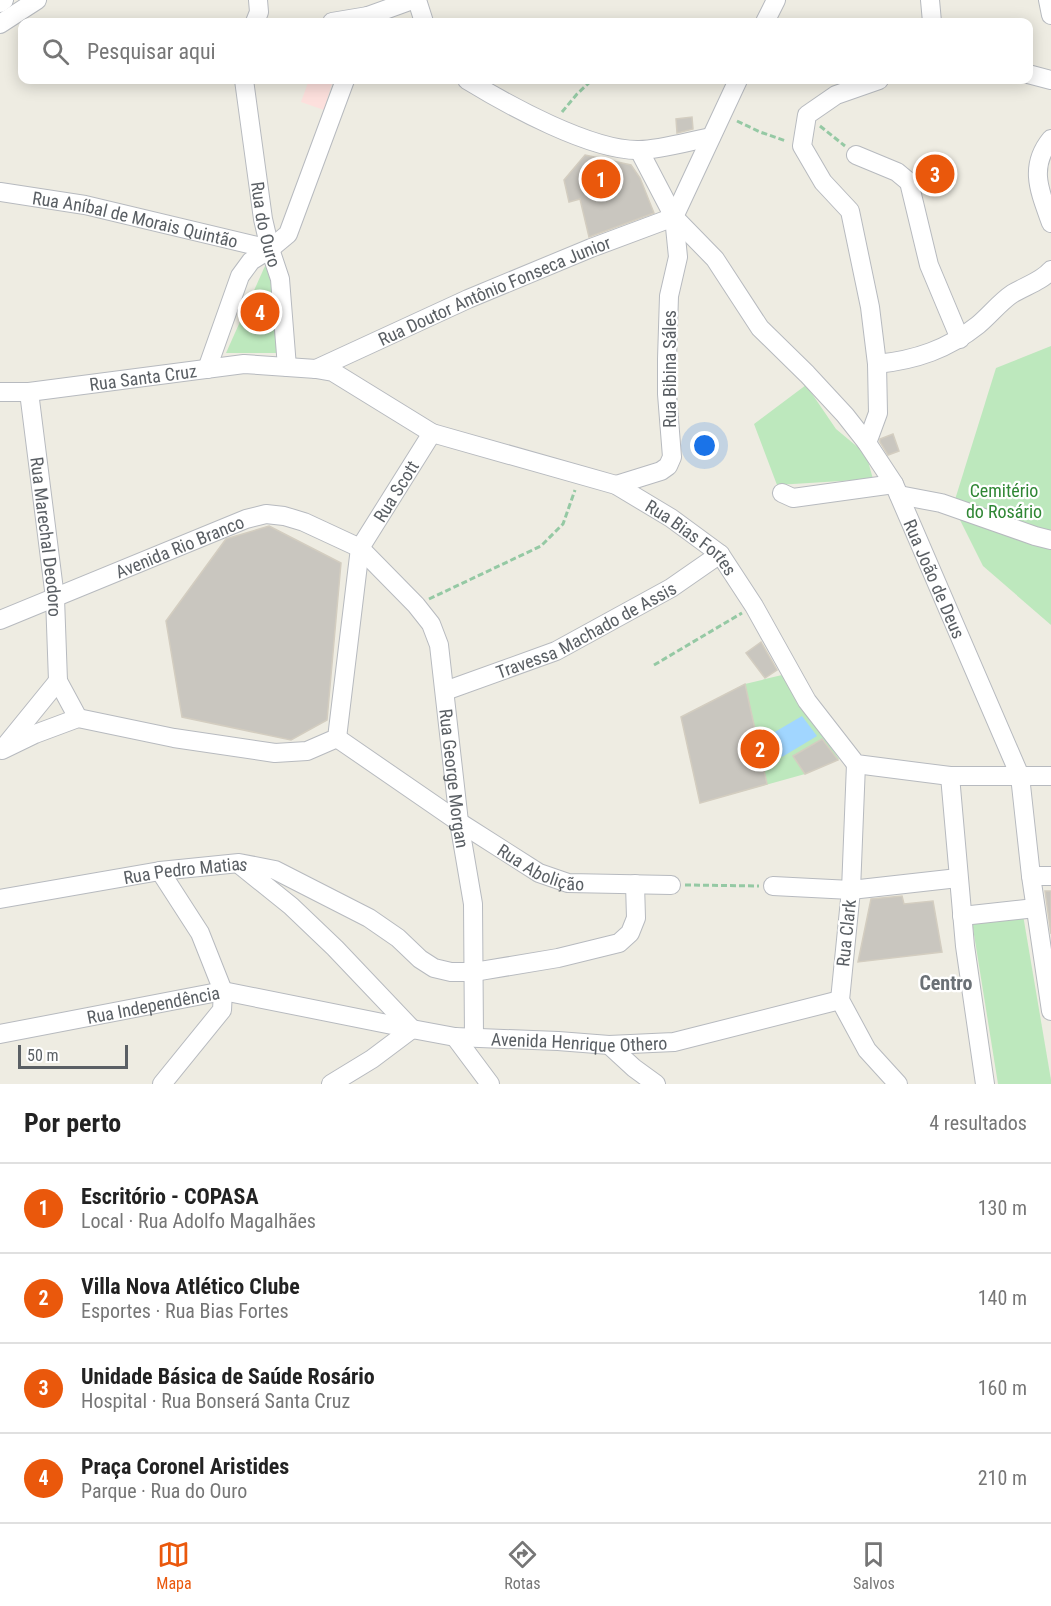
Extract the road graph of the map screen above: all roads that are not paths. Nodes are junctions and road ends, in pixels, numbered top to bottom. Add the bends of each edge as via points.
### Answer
1 (4, 0) edge
2 (37, 0) edge
3 (258, 0) edge
4 (412, 0) edge
5 (417, 0) edge
6 (776, 0) edge
7 (930, 0) edge
8 (1048, 0) edge
9 (0, 3) edge
10 (1051, 15) edge
11 (257, 18) edge
12 (369, 18) edge
13 (423, 18) edge
14 (767, 18) edge
15 (932, 18) edge
16 (0, 24) edge
17 (1033, 75) edge
18 (1051, 80) edge
19 (245, 84) edge
20 (344, 84) edge
21 (475, 84) edge
22 (736, 84) edge
23 (868, 84) edge
24 (711, 137) junction
25 (1051, 139) edge
26 (639, 150) junction
27 (856, 155) road end
28 (0, 193) edge
29 (674, 217) junction
30 (1051, 223) edge
31 (270, 249) junction
32 (1051, 270) edge
33 (960, 339) junction
34 (877, 364) junction
35 (287, 367) junction
36 (207, 369) junction
37 (316, 369) junction
38 (0, 392) edge
39 (29, 392) junction
40 (432, 433) junction
41 (867, 443) junction
42 (616, 485) junction
43 (897, 489) junction
44 (782, 493) dead end
45 (1051, 540) edge
46 (360, 548) junction
47 (720, 554) junction
48 (54, 598) junction
49 (0, 620) edge
50 (57, 681) junction
51 (445, 691) junction
52 (78, 718) junction
53 (337, 738) junction
54 (1, 752) edge
55 (856, 764) junction
56 (1051, 776) edge
57 (951, 781) junction
58 (1020, 781) junction
59 (459, 822) junction
60 (239, 863) junction
61 (160, 871) junction
62 (1031, 876) junction
63 (1051, 876) edge
64 (958, 878) junction
65 (635, 884) junction
66 (671, 885) road end
67 (773, 886) road end
68 (851, 890) junction
69 (0, 900) edge
70 (1035, 908) junction
71 (962, 916) junction
72 (474, 972) junction
73 (223, 991) junction
74 (840, 1000) junction
75 (1051, 1011) edge
76 (412, 1029) junction
77 (0, 1034) edge
78 (455, 1037) junction
79 (474, 1037) junction
80 (609, 1045) junction
81 (162, 1084) edge
82 (331, 1084) edge
83 (490, 1084) edge
84 (656, 1084) edge
85 (898, 1084) edge
86 (985, 1084) edge

1 - 9 street
2 - 16 street
3 - 11 street
4 - 12 street
5 - 13 street
6 - 14 street
7 - 15 street
8 - 10 street
17 - 18 street
19 - 31 street, Rua do Ouro
20 - 31 street via 288,234
21 - 26 street via 552,125 608,146
22 - 24 street
23 - 34 street via 836,95 807,115 802,146 823,182 850,211 870,307
24 - 26 street
24 - 29 street
25 - 30 street via 1042,149 1036,172
26 - 29 street
27 - 33 street via 897,172 909,182 929,265
28 - 31 street, Rua Aníbal de Morais Quintão via 85,205
29 - 37 street, Rua Doutor Antônio Fonseca Junior via 478,295
29 - 41 street, Rua João de Deus via 715,259 760,328 807,374
29 - 42 street, Rua Bibina Sáles via 678,257 669,296 667,358 672,457 661,471
31 - 35 street, Rua do Ouro via 280,279
31 - 36 street via 251,261 240,276
32 - 33 street via 1011,294
33 - 34 street via 906,361
34 - 41 street via 878,412
35 - 36 street, Rua Santa Cruz via 244,364
35 - 37 street, Rua Bias Fortes
36 - 39 street, Rua Santa Cruz
37 - 40 street, Rua Bias Fortes via 333,372
38 - 39 street, Rua Santa Cruz
39 - 48 street, Rua Marechal Deodoro
40 - 42 street, Rua Bias Fortes
40 - 46 street, Rua Scott
41 - 43 street, Rua João de Deus
42 - 47 street, Rua Bias Fortes
43 - 44 street via 793,498
43 - 45 street
43 - 58 street, Rua João de Deus
46 - 48 street, Avenida Rio Branco via 304,522 266,514
46 - 51 street, Rua George Morgan via 431,624 439,645
46 - 53 street
47 - 51 street, Travessa Machado de Assis via 671,588 556,651
47 - 55 street, Rua Bias Fortes via 807,701
48 - 49 street, Avenida Rio Branco
48 - 50 street, Rua Marechal Deodoro
50 - 52 street, Rua Marechal Deodoro
50 - 54 street
51 - 59 street, Rua George Morgan
52 - 53 street via 275,753 307,751
52 - 54 street
53 - 59 street, Rua Abolição
55 - 57 street
55 - 68 street, Rua Clark
56 - 58 street
57 - 58 street
57 - 64 street
58 - 62 street, Rua João de Deus
59 - 65 street, Rua Abolição via 539,873 568,883
59 - 72 street, Rua George Morgan via 473,904
60 - 61 street, Rua Pedro Matias
60 - 72 street via 275,870 369,918 434,968
60 - 76 street, Rua Pedro Matias via 335,948
61 - 69 street, Rua Pedro Matias
61 - 73 street via 200,933
62 - 63 street
62 - 70 street, Rua João de Deus
64 - 68 street
64 - 71 street
65 - 66 street, Rua Abolição
65 - 72 street via 636,918 630,933 619,944
67 - 68 street
68 - 74 street, Rua Clark
70 - 71 street
70 - 75 street, Rua João de Deus
71 - 86 street
72 - 79 street, Rua George Morgan
73 - 76 street, Rua Independência
73 - 77 street, Rua Independência
73 - 81 street via 222,1010
74 - 80 street, Avenida Henrique Othero via 674,1042
74 - 85 street via 867,1050
76 - 78 street, Avenida Henrique Othero
76 - 82 street
78 - 79 street, Avenida Henrique Othero
78 - 83 street
79 - 80 street, Avenida Henrique Othero
80 - 84 street

